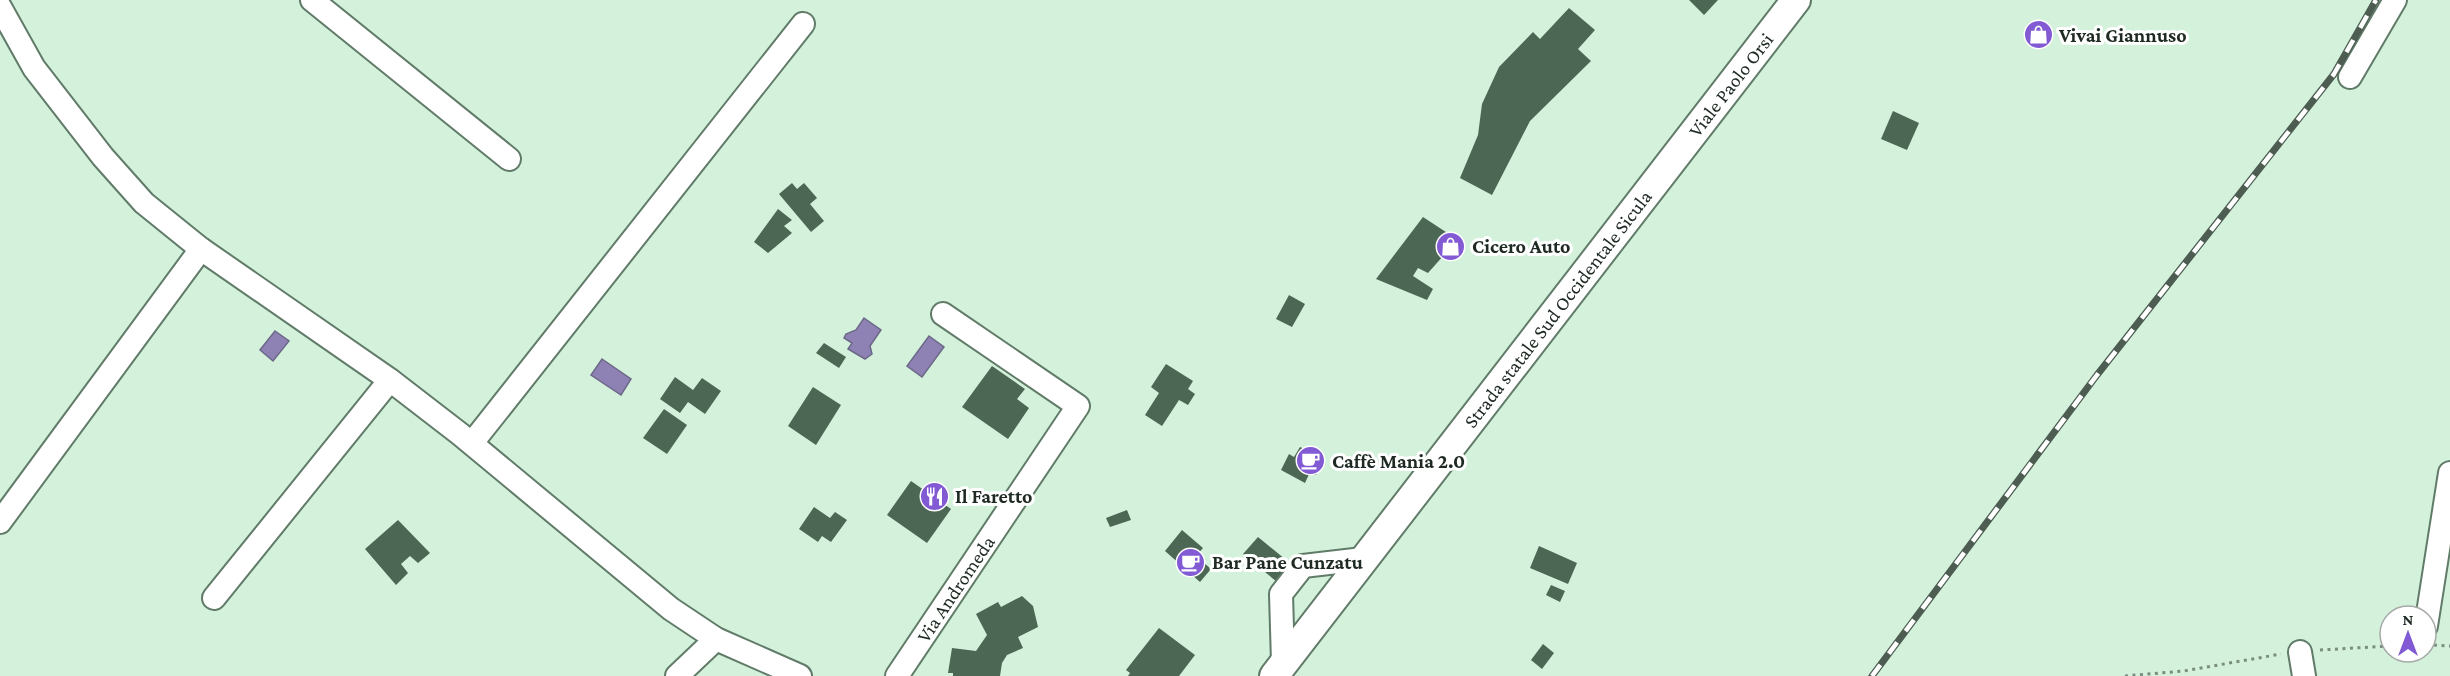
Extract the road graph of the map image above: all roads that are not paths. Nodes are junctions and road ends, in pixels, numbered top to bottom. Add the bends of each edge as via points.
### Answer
1 (312, 0) edge
2 (1797, 0) edge
3 (2395, 0) edge
4 (0, 7) edge
5 (803, 24) dead end
6 (2350, 77) dead end
7 (509, 159) dead end
8 (1665, 169) joint
9 (201, 249) junction
10 (943, 314) dead end
11 (390, 380) junction
12 (472, 443) junction
13 (2450, 473) edge
14 (0, 522) edge
15 (1363, 559) junction
16 (214, 598) dead end
17 (2429, 604) edge
18 (716, 639) junction
19 (2300, 652) road end
20 (1278, 670) edge
21 (677, 676) edge
22 (800, 676) edge
23 (897, 676) edge
24 (2304, 676) edge

1 - 7 street
2 - 8 main road, Viale Paolo Orsi
3 - 6 street
4 - 9 street via 34,68 103,157 144,203
5 - 12 street
8 - 15 main road, Strada statale Sud Occidentale Sicula
9 - 11 street
9 - 14 street
10 - 23 street, Via Andromeda via 1078,406
11 - 12 street
11 - 16 street
12 - 18 street via 671,609
13 - 17 street
15 - 20 main road, Strada statale Sud Occidentale Sicula
15 - 20 street via 1303,566 1281,594
18 - 21 street
18 - 22 street
19 - 24 street

